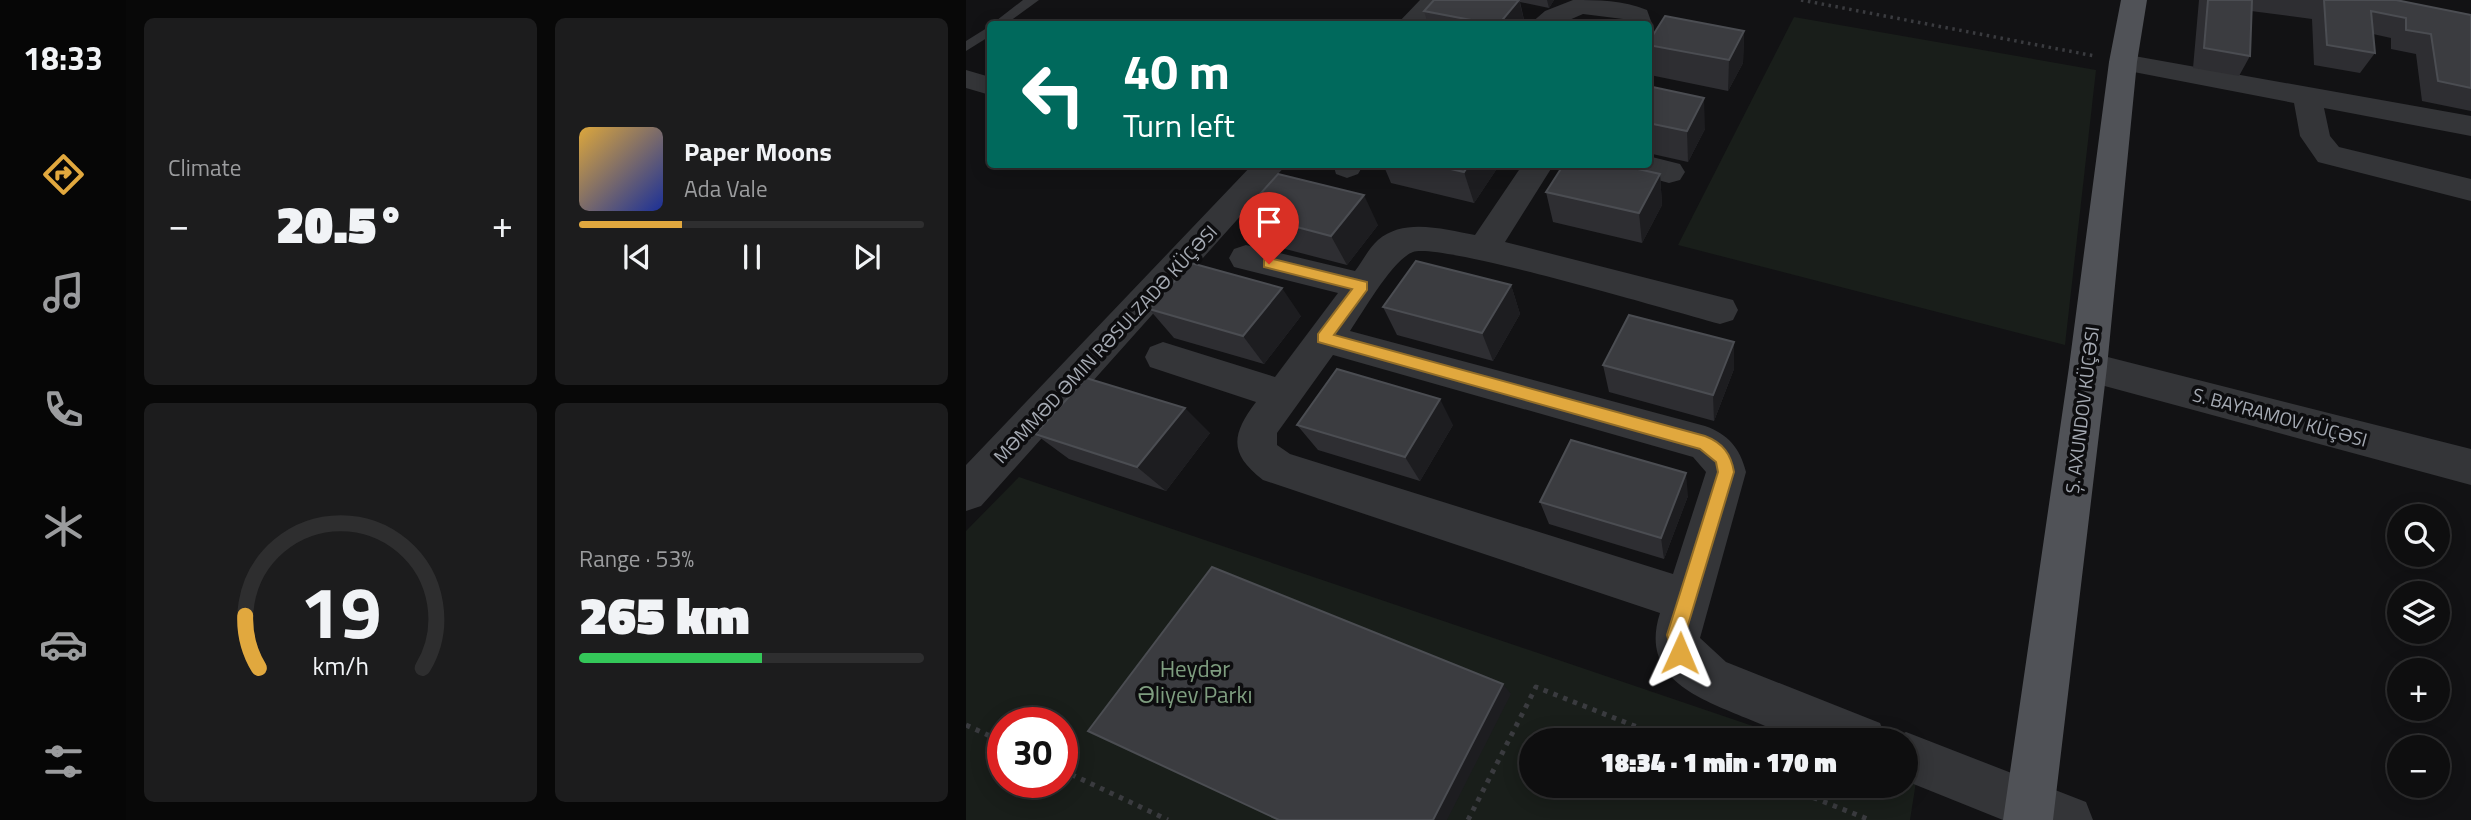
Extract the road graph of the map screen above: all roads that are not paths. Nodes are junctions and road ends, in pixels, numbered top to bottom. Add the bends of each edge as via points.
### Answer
1 (1032, 0) edge
2 (1436, 0) edge
3 (2134, 0) edge
4 (1002, 21) edge
5 (1413, 21) edge
6 (1547, 21) edge
7 (1639, 21) edge
8 (987, 32) edge
9 (966, 47) edge
10 (2123, 62) junction
11 (966, 79) edge
12 (987, 85) edge
13 (2308, 96) junction
14 (2471, 126) edge
15 (1264, 168) edge
16 (1536, 168) edge
17 (1652, 168) edge
18 (1669, 172) dead end
19 (2471, 190) edge
20 (1483, 248) junction
21 (1246, 258) dead end
22 (1362, 286) junction
23 (1720, 310) dead end
24 (1323, 338) junction
25 (1163, 357) dead end
26 (2088, 367) junction
27 (1283, 395) junction
28 (2471, 467) edge
29 (966, 492) edge
30 (1687, 600) junction
31 (1833, 728) edge
32 (1918, 762) edge
33 (2042, 816) edge

1 - 4 lane
2 - 5 street
3 - 10 main road, Ş. AXUNDOV KÜÇƏSI
6 - 7 street via 1558,8 1577,1 1631,13
8 - 9 lane
10 - 13 street
10 - 26 main road, Ş. AXUNDOV KÜÇƏSI
11 - 12 street
13 - 14 street
13 - 19 street via 2314,136 2318,147 2329,155
15 - 29 street, MƏMMƏD ƏMIN RƏSULZADƏ KÜÇƏSI
16 - 20 street
17 - 18 street
20 - 22 street via 1421,238 1402,242
20 - 23 street
21 - 22 street
22 - 24 street
24 - 27 street
24 - 30 street via 1705,443 1717,451 1726,472
25 - 27 street
26 - 28 street, S. BAYRAMOV KÜÇƏSI
26 - 33 main road, Ş. AXUNDOV KÜÇƏSI
27 - 30 street via 1258,429 1257,453 1277,468
30 - 31 street via 1676,635 1680,653 1691,667 1711,680
32 - 33 street

